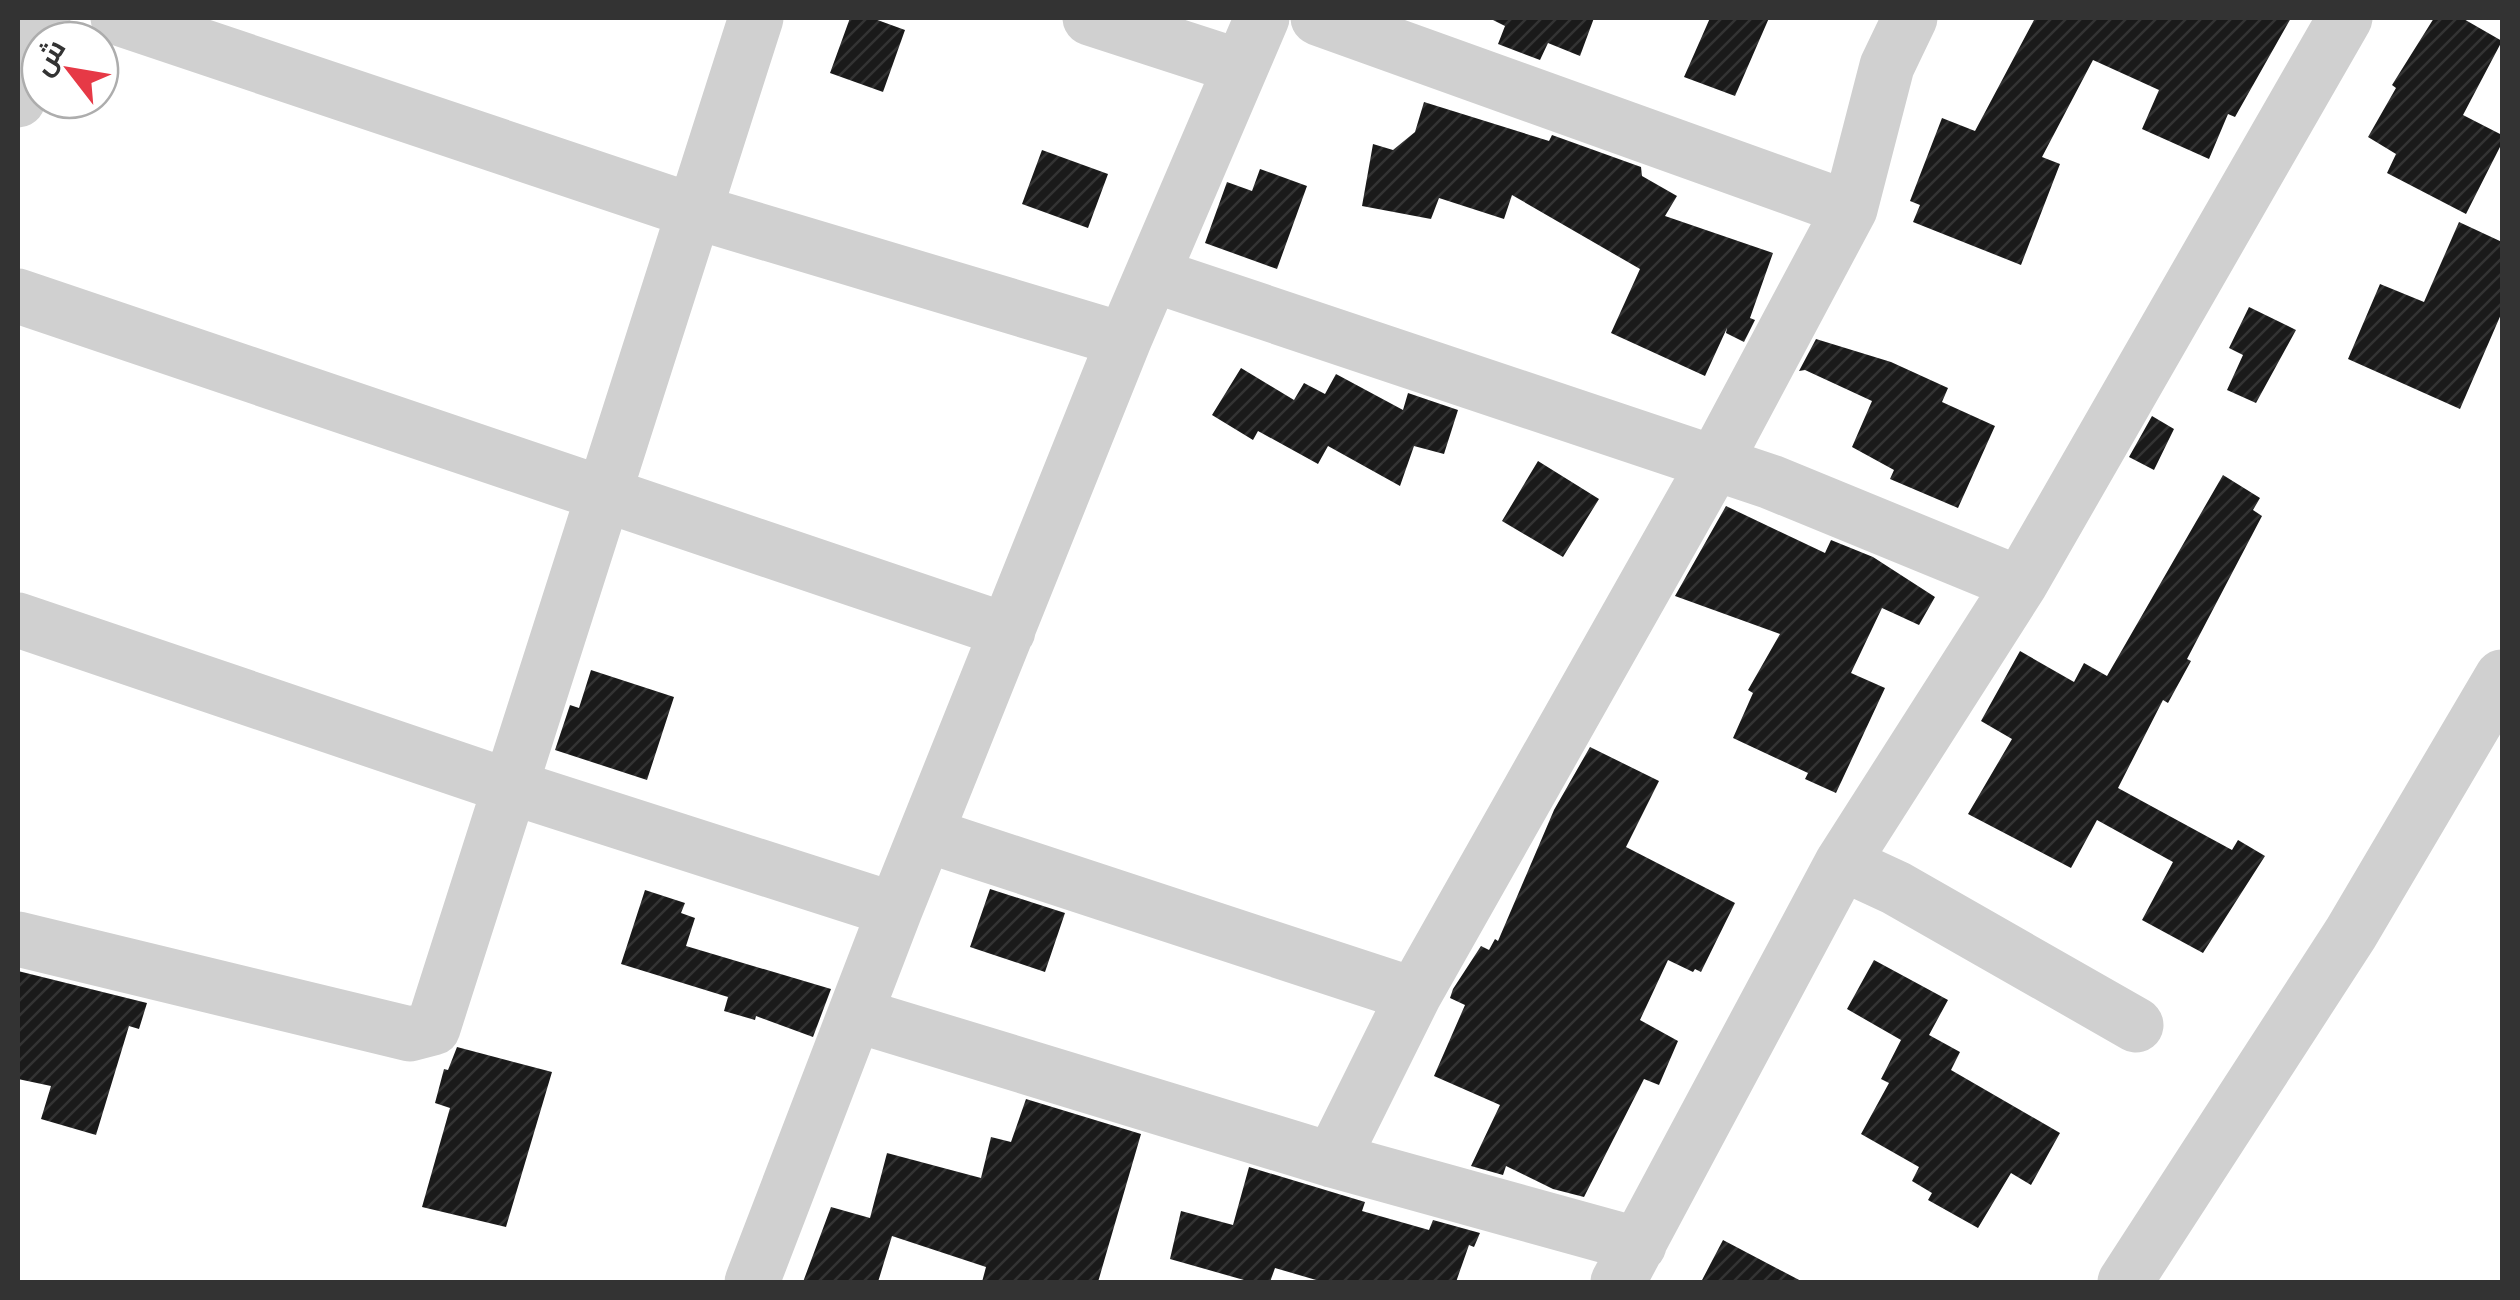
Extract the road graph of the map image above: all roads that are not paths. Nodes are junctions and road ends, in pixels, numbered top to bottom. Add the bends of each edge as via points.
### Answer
1 (43, 18) edge
2 (118, 18) edge
3 (756, 18) edge
4 (1090, 18) edge
5 (1262, 18) edge
6 (1318, 18) edge
7 (1910, 18) edge
8 (2345, 18) edge
9 (1242, 67) junction
10 (18, 100) edge
11 (1850, 208) junction
12 (692, 211) junction
13 (1153, 275) junction
14 (18, 296) edge
15 (1124, 340) junction
16 (1714, 464) junction
17 (600, 497) junction
18 (2020, 584) junction
19 (18, 620) edge
20 (1008, 631) junction
21 (2502, 676) edge
22 (508, 786) junction
23 (927, 835) junction
24 (1842, 863) junction
25 (895, 910) junction
26 (18, 939) edge
27 (1414, 995) junction
28 (856, 1015) junction
29 (2136, 1025) dead end
30 (1332, 1160) junction
31 (1629, 1264) edge
32 (752, 1282) edge
33 (2125, 1282) edge

1 - 10 street
2 - 12 street
3 - 12 street
4 - 9 street
5 - 9 street
6 - 11 street
7 - 11 street via 1888,66
8 - 18 street
9 - 13 street
11 - 16 street
12 - 15 street
12 - 17 street
13 - 15 street
13 - 16 street
14 - 17 street
15 - 20 street
16 - 18 street
16 - 27 street
17 - 20 street
17 - 22 street
18 - 24 street
19 - 22 street
20 - 23 street
21 - 33 street via 2351,933
22 - 25 street
22 - 26 street via 434,1028 422,1034
23 - 25 street
23 - 27 street
24 - 29 street
24 - 31 street
25 - 28 street
27 - 30 street
28 - 30 street
28 - 32 street
30 - 31 street

